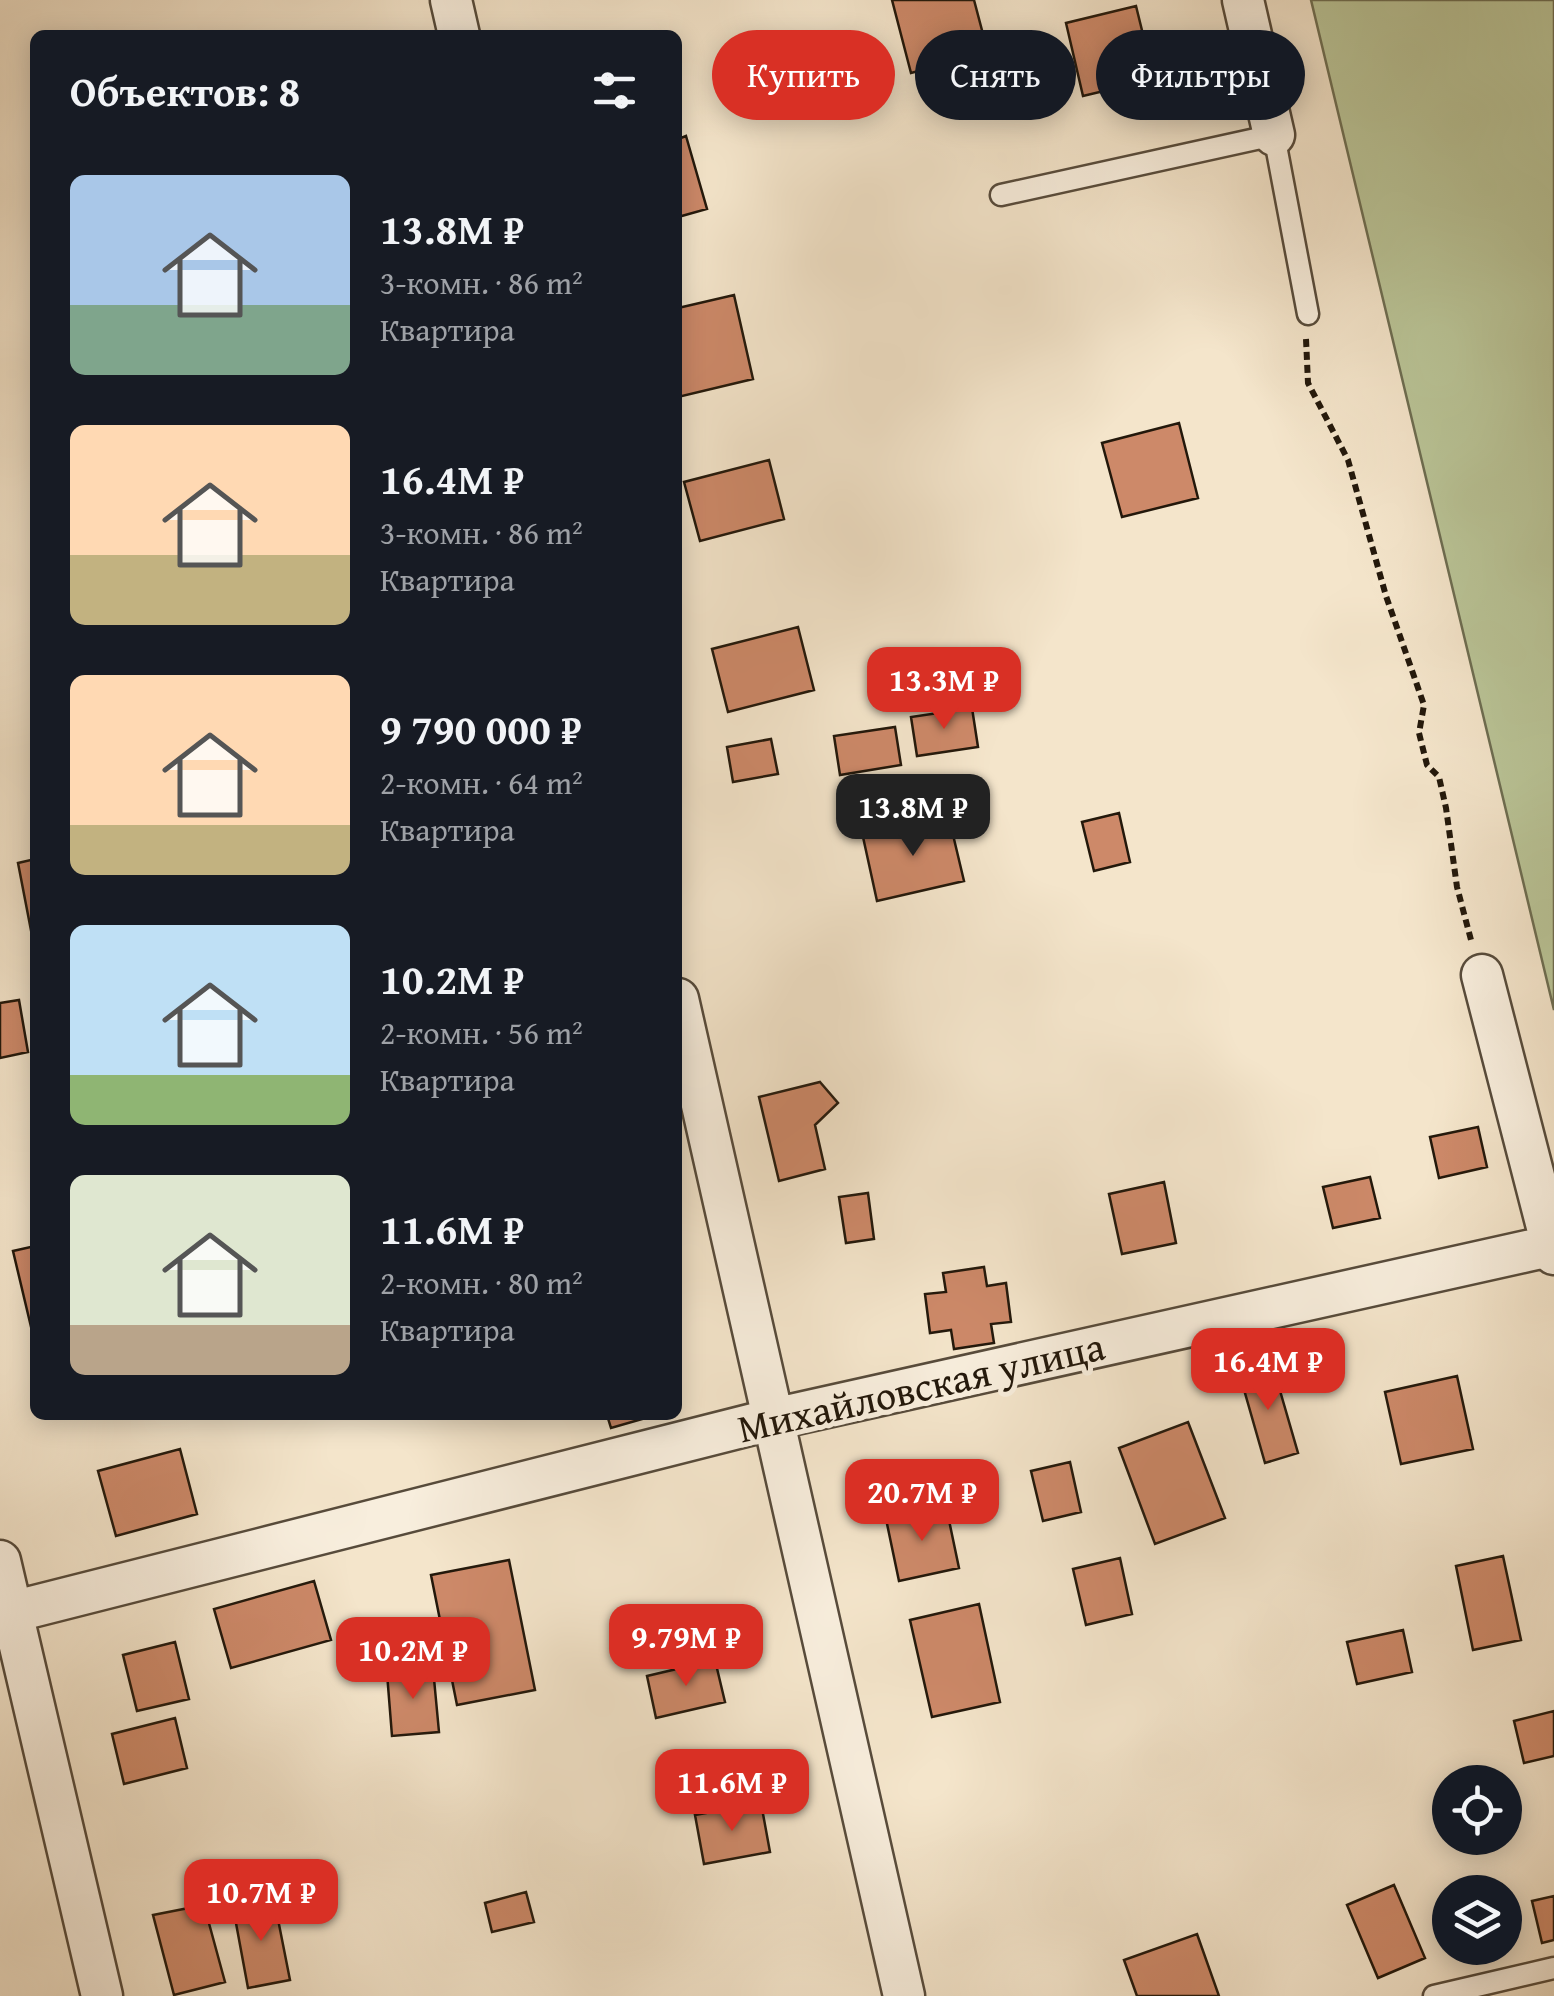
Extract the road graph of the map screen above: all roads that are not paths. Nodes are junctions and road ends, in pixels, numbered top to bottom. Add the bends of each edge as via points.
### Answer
1 (451, 0) edge
2 (1243, 0) edge
3 (458, 30) edge
4 (1274, 134) junction
5 (1001, 195) dead end
6 (1308, 314) road end
7 (1482, 975) road end
8 (682, 1017) edge
9 (1553, 1248) edge
10 (773, 1419) junction
11 (0, 1561) edge
12 (6, 1614) edge
13 (1554, 1968) edge
14 (102, 1996) edge
15 (904, 1996) edge
16 (1434, 1996) edge

1 - 3 street
2 - 4 street
4 - 5 lane
4 - 6 lane
7 - 9 street
8 - 10 street
9 - 10 street, Михайловская улица
10 - 12 street, Михайловская улица
10 - 15 street
11 - 12 street
12 - 14 street
13 - 16 lane

